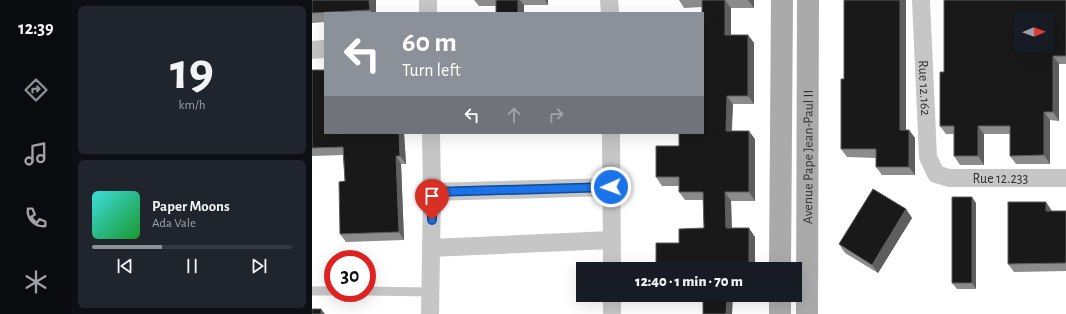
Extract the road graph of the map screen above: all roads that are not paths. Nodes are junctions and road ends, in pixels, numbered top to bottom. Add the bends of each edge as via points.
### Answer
1 (428, 0) edge
2 (609, 0) edge
3 (782, 0) edge
4 (808, 0) edge
5 (921, 0) edge
6 (428, 12) edge
7 (610, 12) edge
8 (324, 49) edge
9 (312, 50) edge
10 (431, 134) edge
11 (610, 134) edge
12 (936, 174) joint
13 (1066, 178) edge
14 (611, 187) junction
15 (432, 192) junction
16 (611, 240) junction
17 (431, 248) junction
18 (612, 262) edge
19 (780, 262) edge
20 (312, 291) edge
21 (324, 291) edge
22 (376, 291) edge
23 (430, 292) junction
24 (612, 302) edge
25 (780, 302) edge
26 (430, 314) edge
27 (612, 314) edge
28 (780, 314) edge
29 (807, 314) edge

1 - 6 street
2 - 7 street
3 - 19 main road, Avenue Pape Jean-Paul II
4 - 29 main road, Avenue Pape Jean-Paul II
5 - 12 street, Rue 12.162 via 928,157
8 - 9 street
10 - 15 street
11 - 14 street
12 - 13 street, Rue 12.233 via 950,178
14 - 15 street
14 - 16 street
15 - 17 street
16 - 17 street
16 - 18 street
17 - 23 street
20 - 21 lane
22 - 23 lane
23 - 26 street
24 - 27 street
25 - 28 main road

